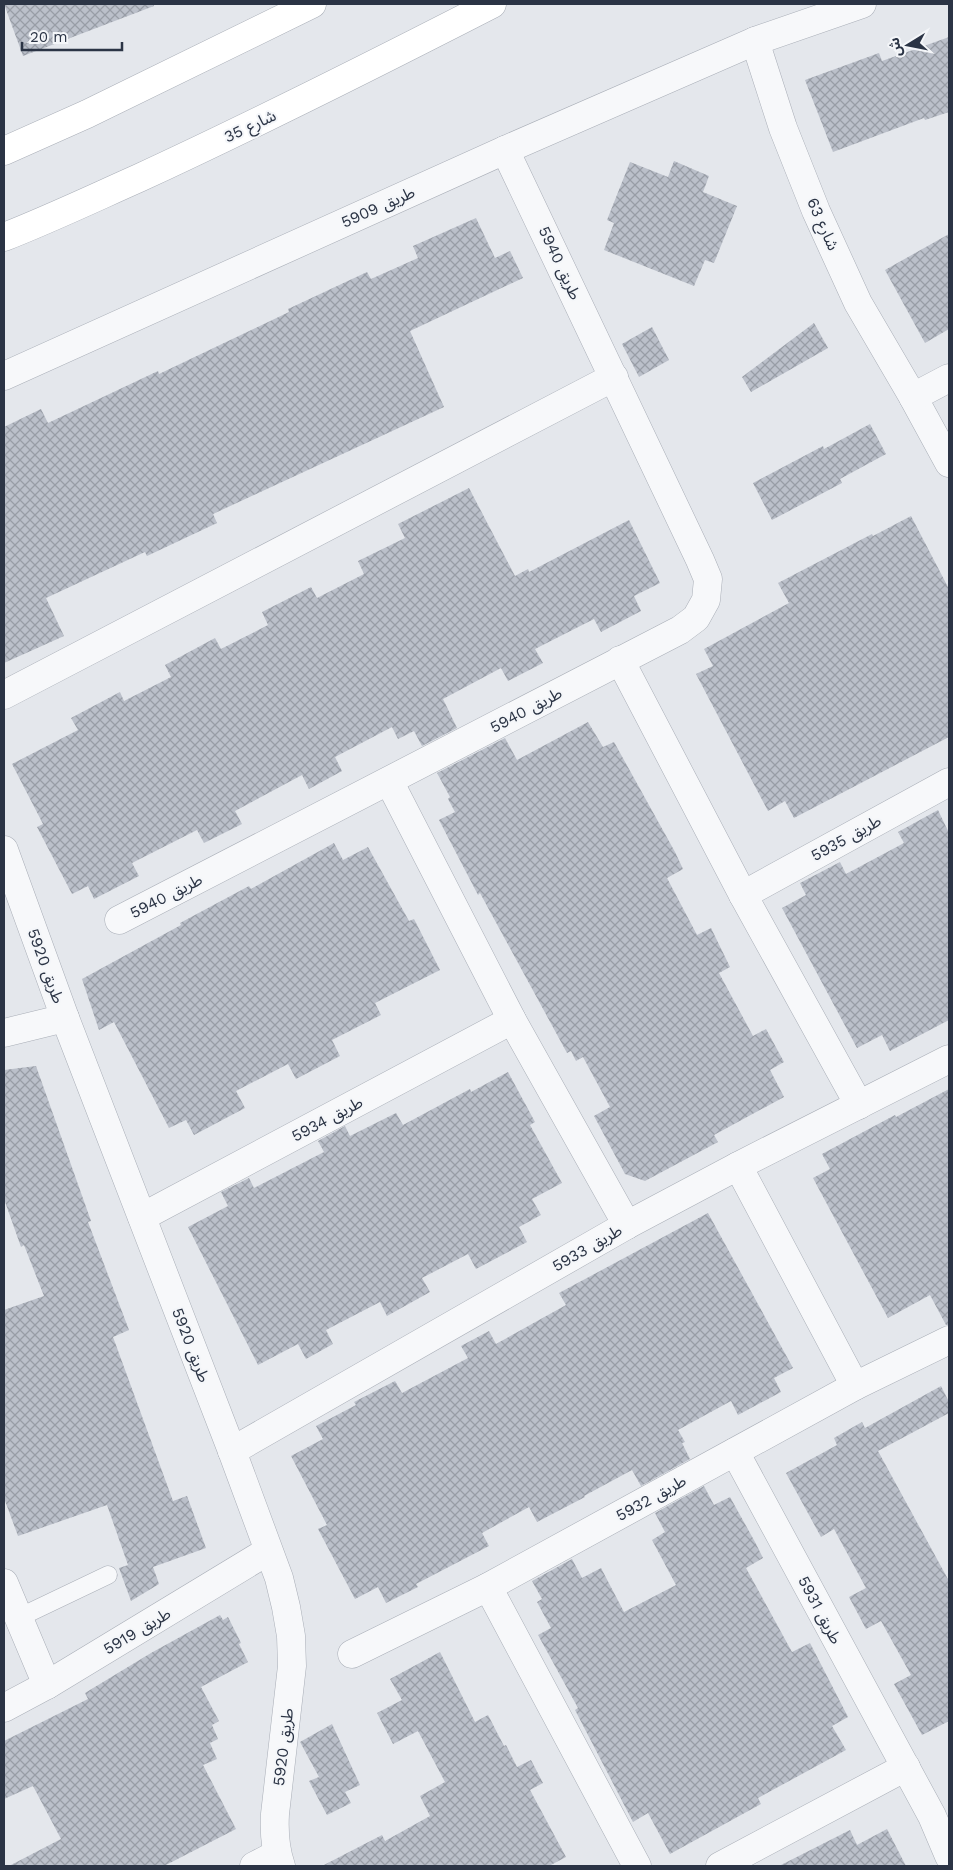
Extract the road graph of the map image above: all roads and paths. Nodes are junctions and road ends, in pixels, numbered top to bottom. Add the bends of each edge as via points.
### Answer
1 (312, 4) edge
2 (492, 4) edge
3 (862, 4) edge
4 (755, 41) junction
5 (506, 150) junction
6 (4, 151) edge
7 (4, 237) edge
8 (4, 376) edge
9 (614, 377) junction
10 (949, 378) edge
11 (913, 397) junction
12 (949, 463) edge
13 (620, 660) junction
14 (4, 695) edge
15 (390, 781) junction
16 (949, 782) edge
17 (4, 850) edge
18 (743, 895) junction
19 (119, 920) dead end
20 (65, 1018) junction
21 (512, 1020) junction
22 (4, 1034) edge
23 (949, 1059) edge
24 (859, 1105) junction
25 (738, 1166) junction
26 (142, 1217) junction
27 (627, 1225) junction
28 (949, 1340) edge
29 (855, 1386) junction
30 (232, 1451) junction
31 (734, 1452) junction
32 (268, 1551) junction
33 (108, 1575) dead end
34 (4, 1583) edge
35 (488, 1587) junction
36 (18, 1618) junction
37 (352, 1654) dead end
38 (47, 1685) junction
39 (4, 1708) edge
40 (906, 1767) junction
41 (949, 1856) edge
42 (270, 1862) edge
43 (637, 1866) edge
44 (720, 1866) edge

1 - 6 main road
2 - 7 main road, شارع 35 via 300,102
3 - 4 street, طريق 5909
4 - 5 street, طريق 5909
4 - 11 street, شارع 63 via 783,128 816,211 858,303
5 - 8 street, طريق 5909
5 - 9 street, طريق 5940
9 - 13 street, طريق 5940 via 708,579 706,600 696,618 680,630
9 - 14 street
10 - 11 street
11 - 12 street
13 - 15 street, طريق 5940
13 - 18 street
15 - 19 street, طريق 5940
15 - 21 street
16 - 18 street, طريق 5935
17 - 20 street, طريق 5920
18 - 24 street
20 - 22 street
20 - 26 street, طريق 5920
21 - 26 street, طريق 5934
21 - 27 street
23 - 24 street, طريق 5933
24 - 25 street, طريق 5933
25 - 27 street, طريق 5933
25 - 29 street
26 - 30 street, طريق 5920
27 - 30 street, طريق 5933
28 - 29 street, طريق 5932
29 - 31 street, طريق 5932
30 - 32 street, طريق 5920
31 - 35 street, طريق 5932
31 - 40 street, طريق 5931
32 - 38 street, طريق 5919
32 - 42 street, طريق 5920 via 286,1607 292,1666
33 - 36 lane
34 - 36 street
35 - 37 street, طريق 5932
35 - 43 street
36 - 38 street
38 - 39 street, طريق 5919
40 - 41 street, طريق 5931
40 - 44 street

